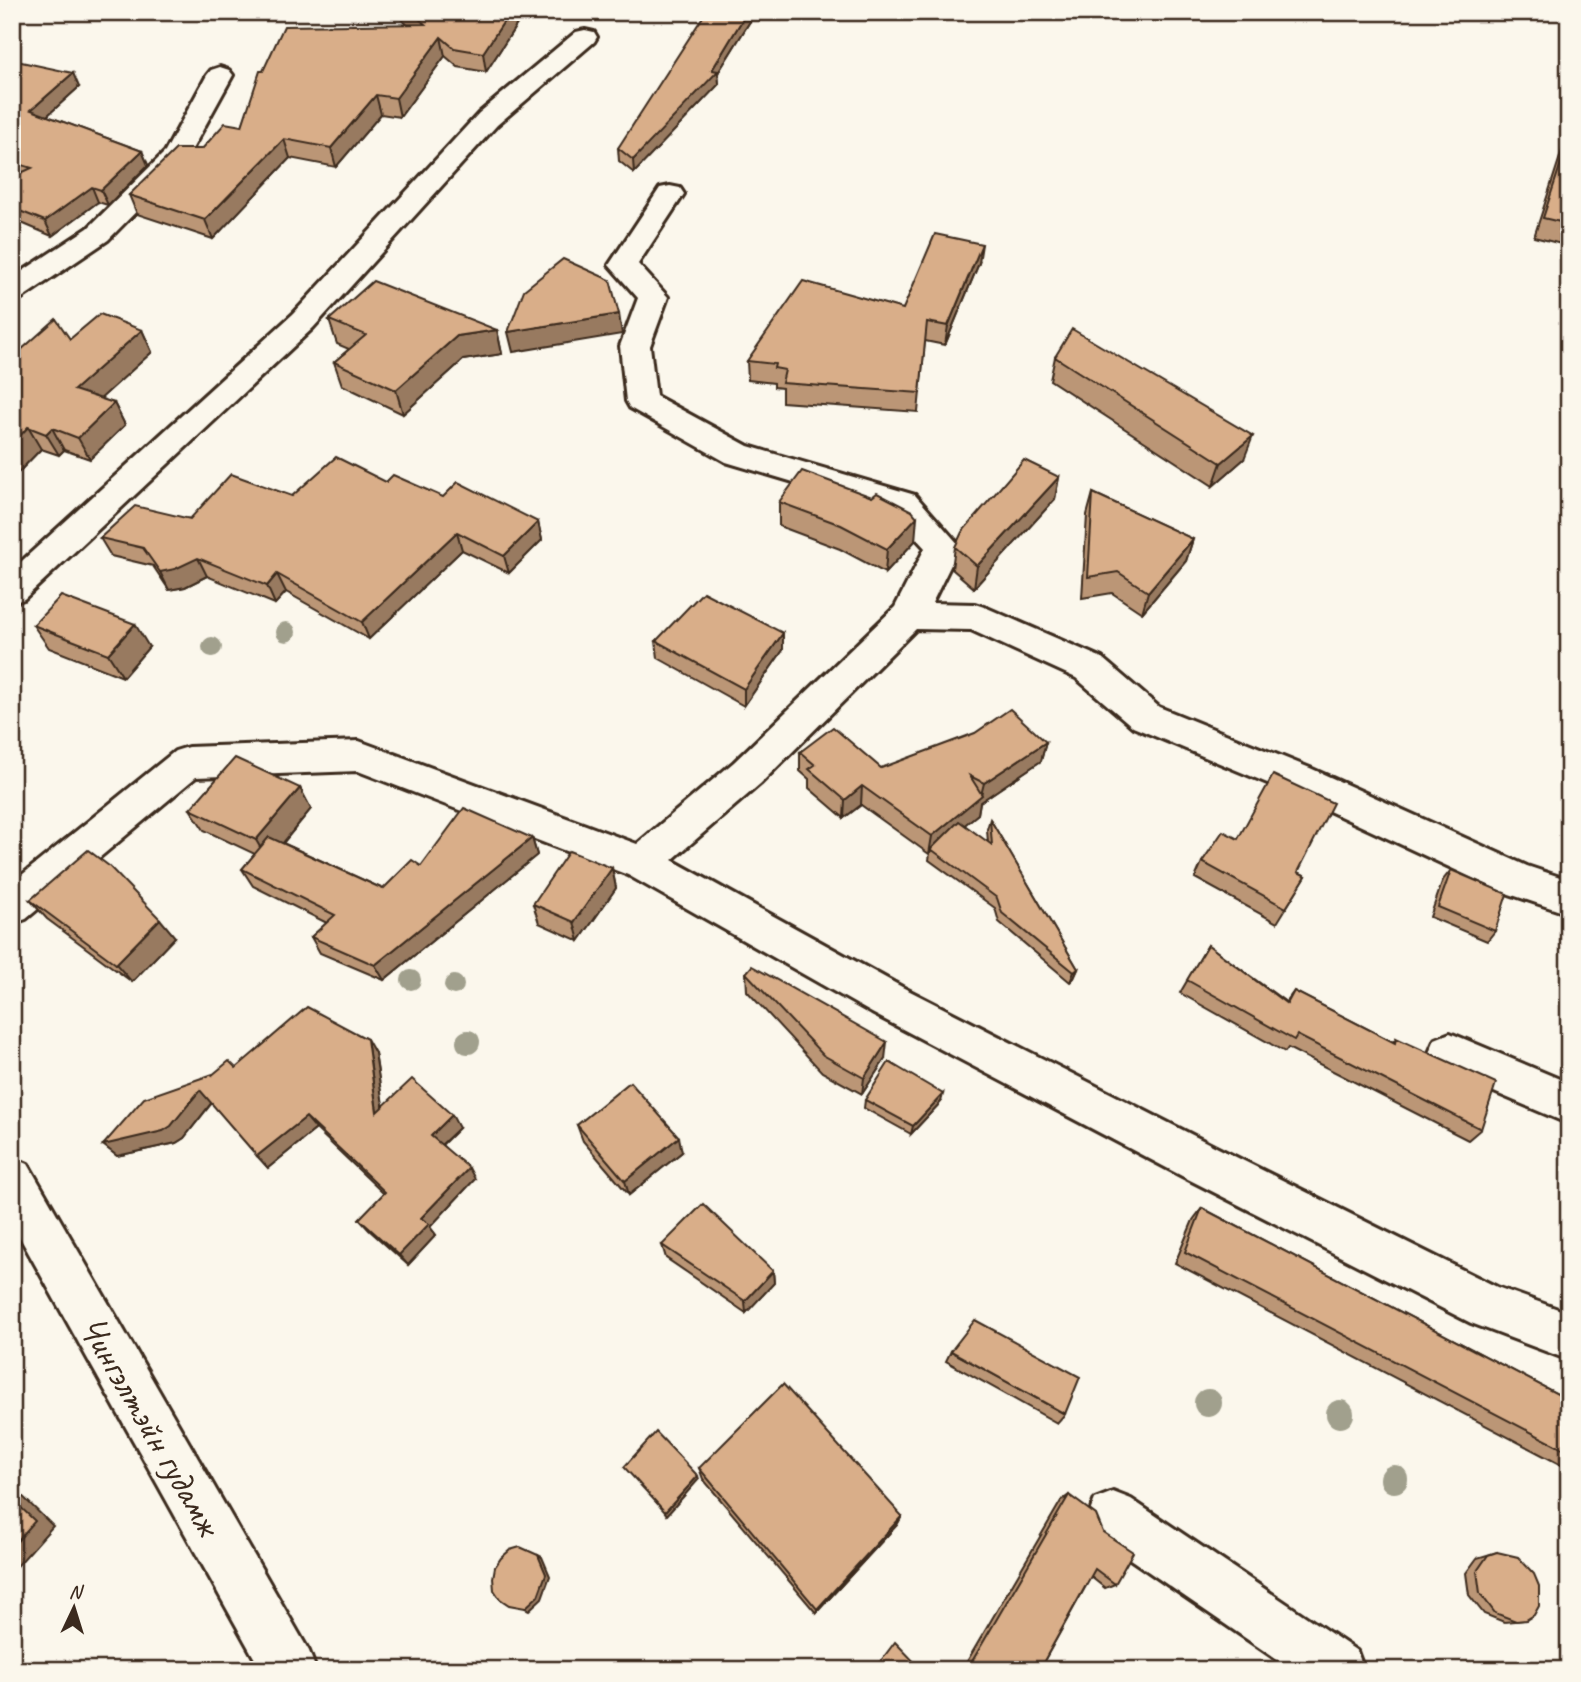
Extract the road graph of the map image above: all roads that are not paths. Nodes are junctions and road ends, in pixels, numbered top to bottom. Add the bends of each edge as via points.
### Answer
1 (585, 37) dead end
2 (220, 75) dead end
3 (670, 194) dead end
4 (12, 291) edge
5 (12, 590) edge
6 (908, 616) junction
7 (642, 863) junction
8 (1569, 897) edge
9 (12, 907) edge
10 (1450, 1053) dead end
11 (1569, 1104) edge
12 (12, 1179) edge
13 (1569, 1337) edge
14 (1113, 1517) dead end
15 (290, 1670) edge
16 (1338, 1670) edge

1 - 5 street via 488,119 303,321
2 - 4 street via 176,156 98,234
3 - 6 street via 623,265 653,297 635,346 641,401 737,454 903,503 943,546
6 - 7 street via 747,773
6 - 8 street via 975,617 1089,668 1146,717 1297,779 1517,880
7 - 9 street via 359,755 188,762
7 - 13 street via 887,1000 1198,1161 1487,1307
10 - 11 street
12 - 15 street, Чингэлтэйн гудамж
14 - 16 street

